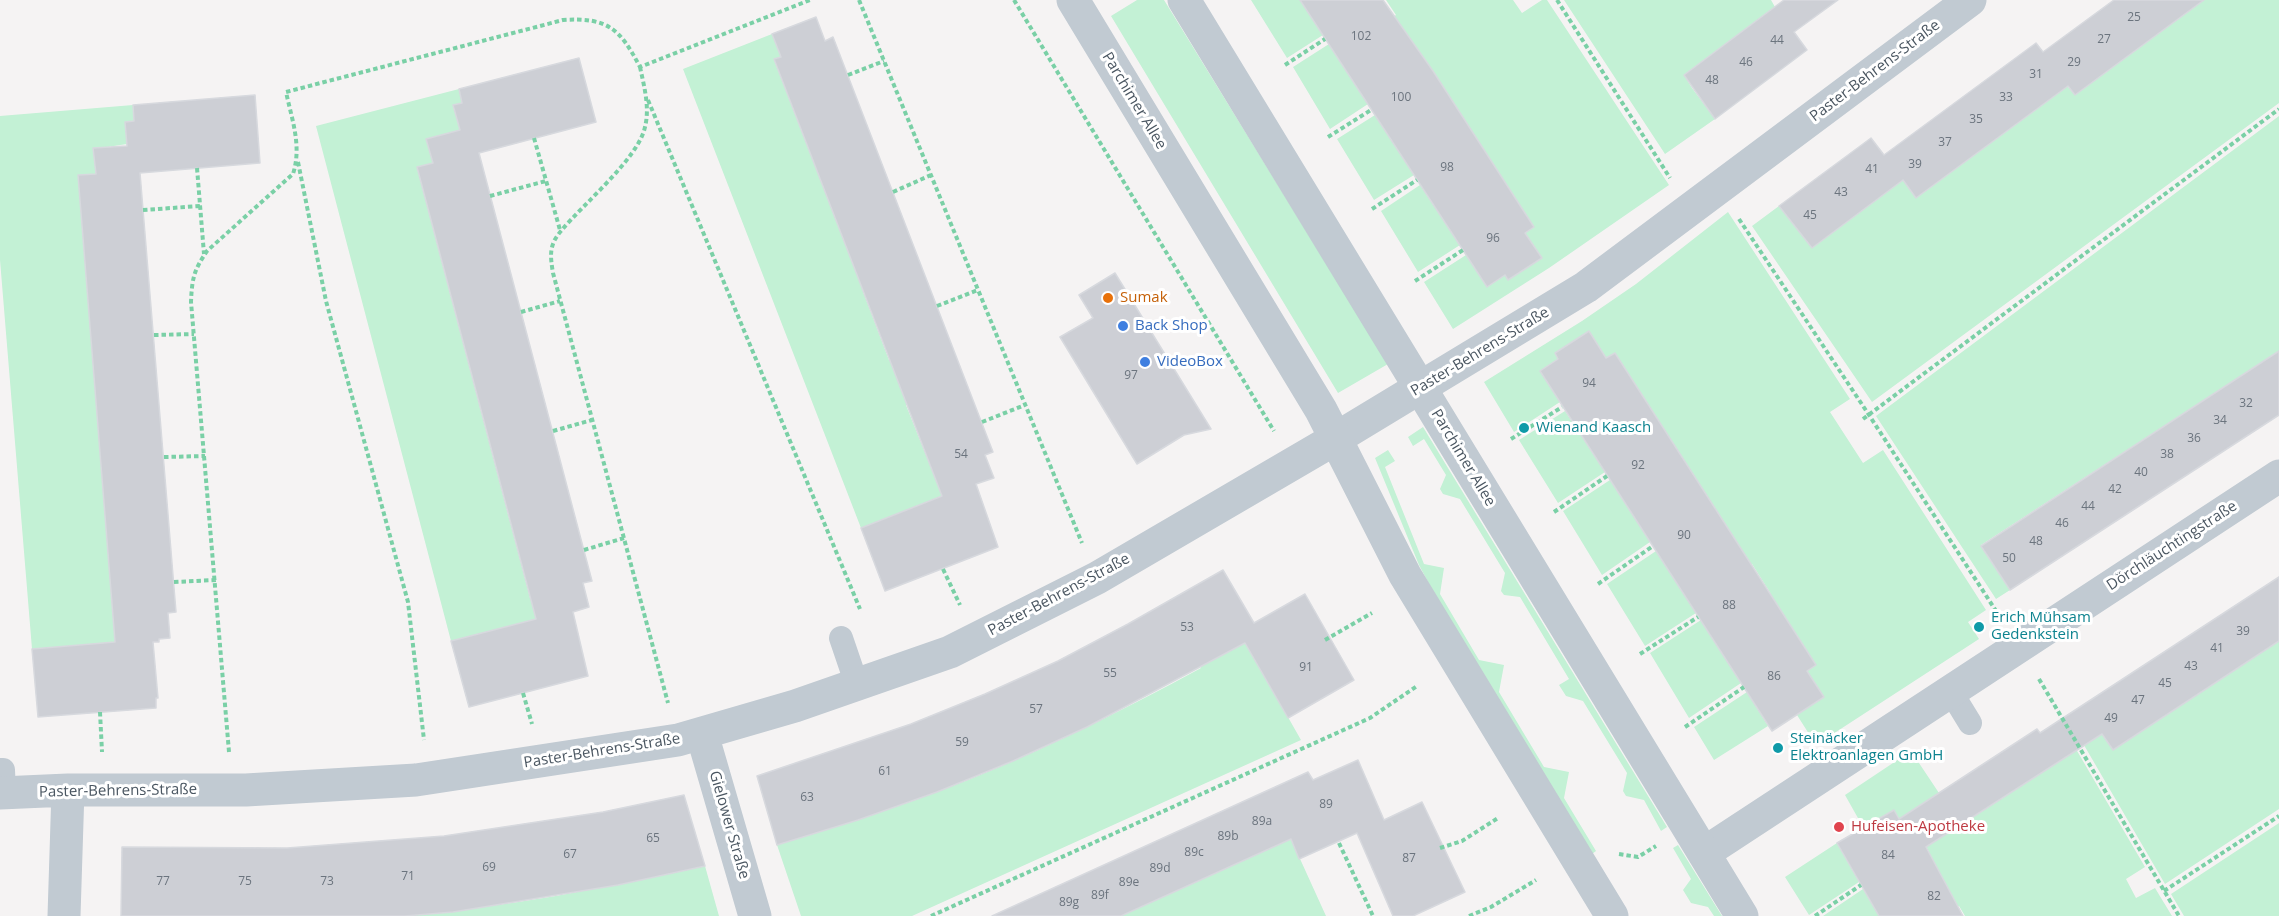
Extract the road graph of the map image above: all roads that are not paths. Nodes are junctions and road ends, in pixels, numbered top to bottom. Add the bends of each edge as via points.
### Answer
1 (1073, 0) edge
2 (1184, 0) edge
3 (1971, 0) edge
4 (1420, 388) junction
5 (1335, 439) junction
6 (2279, 476) edge
7 (841, 638) dead end
8 (857, 685) junction
9 (1951, 692) junction
10 (1970, 723) dead end
11 (702, 734) junction
12 (1, 776) edge
13 (68, 790) junction
14 (1695, 840) junction
15 (64, 916) edge
16 (755, 916) edge
17 (1612, 916) edge
18 (1742, 916) edge

1 - 5 street, Parchimer Allee
2 - 4 street, Parchimer Allee
3 - 4 street, Paster-Behrens-Straße via 1586,287
4 - 5 street, Paster-Behrens-Straße
4 - 14 street, Parchimer Allee
5 - 8 street, Paster-Behrens-Straße via 1097,578 950,652
5 - 17 street, Parchimer Allee via 1405,575
6 - 9 street, Dörchläuchtingstraße
7 - 8 lane
8 - 11 street, Paster-Behrens-Straße
9 - 10 lane
9 - 14 street, Dörchläuchtingstraße
11 - 13 street, Paster-Behrens-Straße via 416,780 246,790
11 - 16 street, Gielower Straße
12 - 13 street, Paster-Behrens-Straße
13 - 15 street
14 - 18 street, Parchimer Allee

